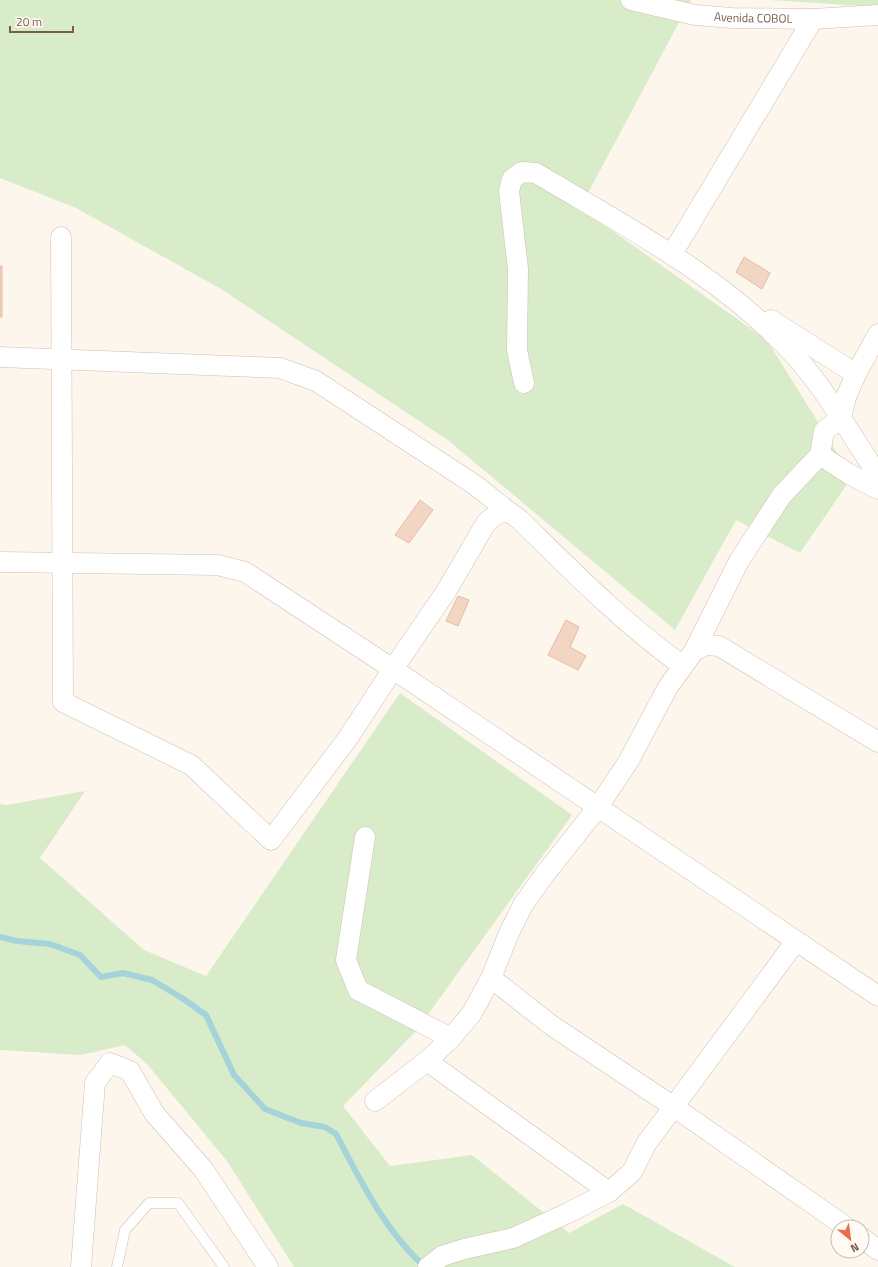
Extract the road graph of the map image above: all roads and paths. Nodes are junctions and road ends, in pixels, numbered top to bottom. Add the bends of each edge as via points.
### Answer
1 (631, 0) edge
2 (878, 15) edge
3 (813, 19) junction
4 (61, 237) dead end
5 (672, 254) junction
6 (726, 292) junction
7 (878, 334) edge
8 (0, 357) edge
9 (62, 359) junction
10 (856, 374) junction
11 (524, 383) dead end
12 (841, 418) junction
13 (820, 455) junction
14 (878, 475) edge
15 (878, 489) edge
16 (509, 512) junction
17 (0, 562) edge
18 (62, 563) junction
19 (688, 658) junction
20 (393, 669) junction
21 (878, 742) edge
22 (598, 808) junction
23 (365, 837) dead end
24 (796, 941) junction
25 (491, 978) junction
26 (878, 996) edge
27 (451, 1038) junction
28 (427, 1061) junction
29 (375, 1101) dead end
30 (674, 1107) junction
31 (609, 1192) junction
32 (835, 1219) edge
33 (81, 1267) edge
34 (117, 1267) edge
35 (224, 1267) edge
36 (268, 1267) edge
37 (428, 1267) edge

1 - 3 street, Avenida COBOL via 695,15
2 - 3 street, Avenida COBOL
3 - 5 street
4 - 9 street
5 - 6 street
5 - 11 street via 536,173 522,172 512,178 509,191 518,269 516,350
6 - 10 street
6 - 12 street via 773,333 798,359
7 - 10 street
8 - 9 street
9 - 16 street via 280,368 316,381 475,485
9 - 18 street
10 - 12 street via 846,397
12 - 13 street via 824,431
12 - 14 street
13 - 15 street
13 - 19 street via 782,495 739,561
16 - 19 street via 647,640
16 - 20 street via 498,513 486,523 447,590
17 - 18 street
18 - 20 street via 218,565 245,572
18 - 20 street via 63,702 191,765 271,840 348,738
19 - 21 street via 706,646 719,646
19 - 22 street via 668,687 628,762
20 - 22 street
22 - 24 street
22 - 25 street via 544,874 523,905
23 - 27 street via 346,960 358,990
24 - 26 street
24 - 30 street
25 - 27 street via 472,1013
25 - 30 street via 551,1025
27 - 28 street
28 - 29 street
28 - 31 street
30 - 31 street via 646,1144 632,1172
30 - 32 street
31 - 37 street via 513,1238 442,1256
33 - 36 street via 95,1083 110,1063 130,1071 154,1113 203,1169
34 - 35 lane via 125,1230 149,1203 178,1203

